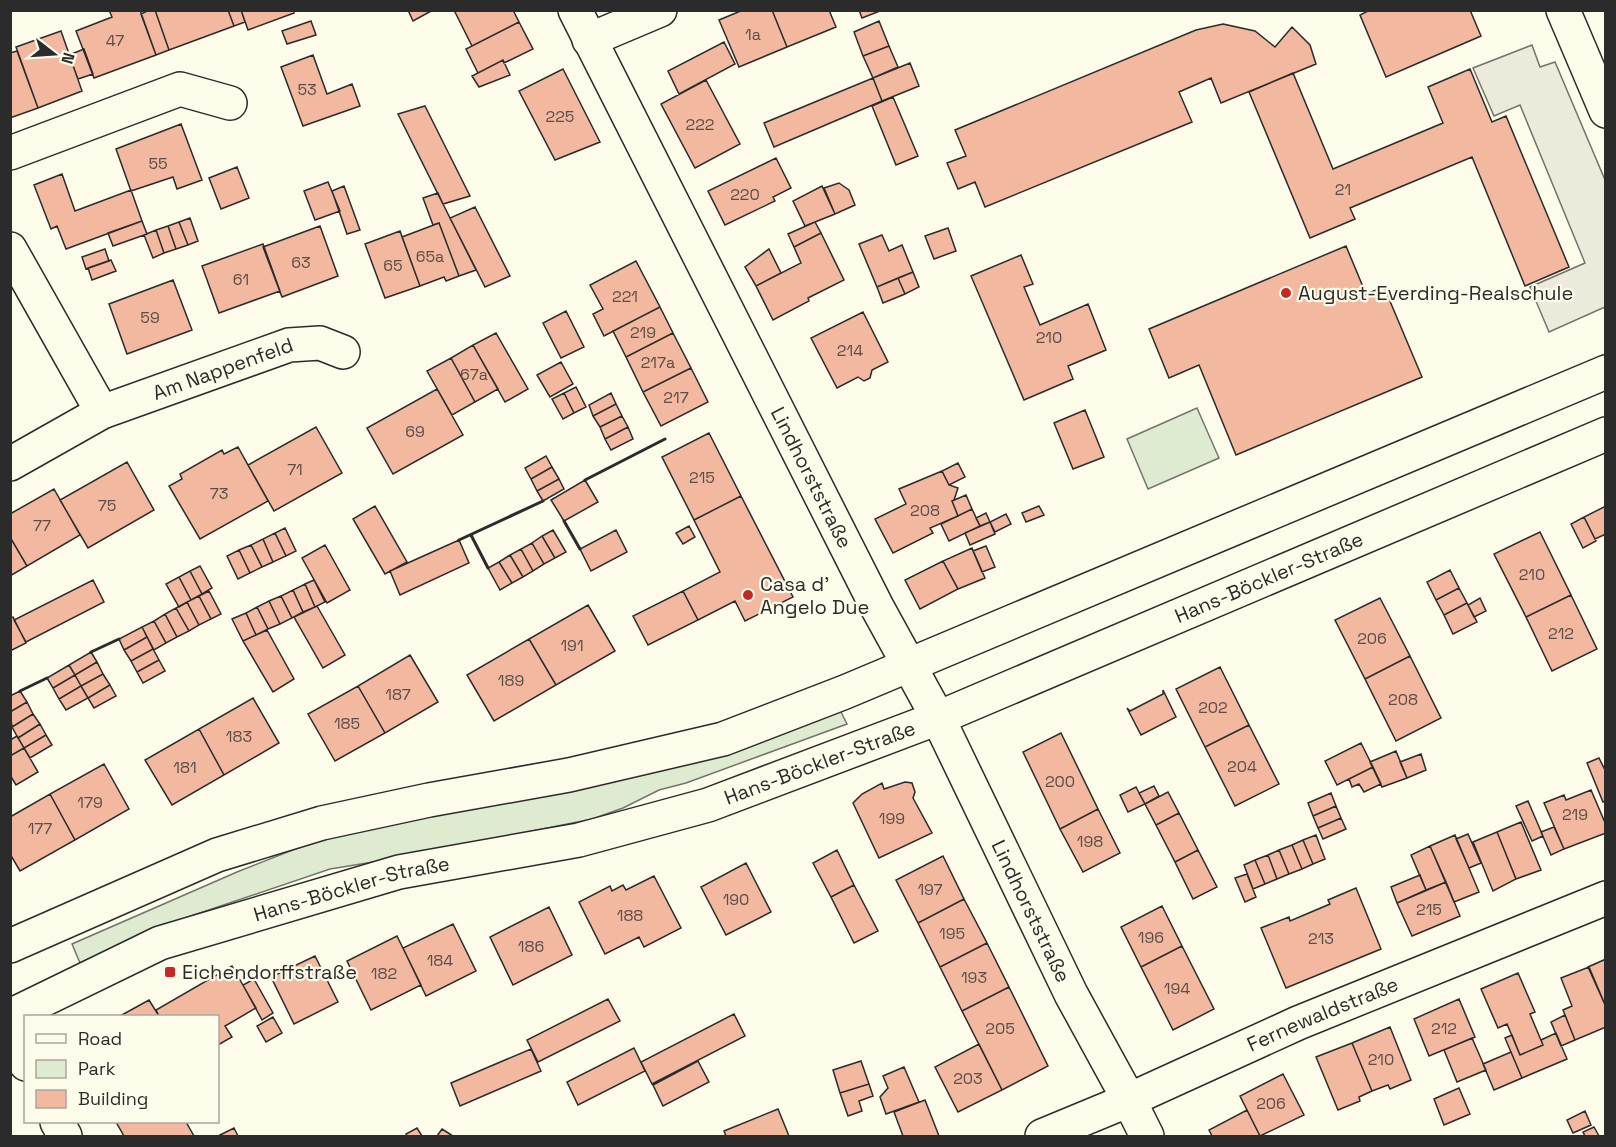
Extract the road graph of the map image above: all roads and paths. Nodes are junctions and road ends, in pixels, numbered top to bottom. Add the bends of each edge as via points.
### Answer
1 (574, 10) edge
2 (660, 10) edge
3 (1563, 10) edge
4 (589, 40) junction
5 (230, 103) dead end
6 (1605, 111) edge
7 (10, 153) edge
8 (10, 249) edge
9 (344, 352) dead end
10 (1605, 372) edge
11 (102, 412) junction
12 (1605, 434) edge
13 (10, 464) edge
14 (907, 665) junction
15 (938, 718) junction
16 (1605, 898) edge
17 (10, 946) edge
18 (10, 1016) edge
19 (10, 1036) edge
20 (24, 1060) edge
21 (1129, 1100) junction
22 (58, 1123) edge
23 (65, 1137) edge
24 (1042, 1137) edge
25 (1147, 1137) edge

1 - 4 main road, Lindhorststraße
2 - 4 main road
3 - 6 main road
4 - 14 main road, Lindhorststraße
5 - 7 main road via 180,89
8 - 11 main road
9 - 11 main road, Am Nappenfeld via 320,343 289,345
10 - 14 main road
11 - 13 main road, Am Nappenfeld
12 - 15 main road, Hans-Böckler-Straße
14 - 15 main road, Lindhorststraße
14 - 17 main road via 723,739 569,775 322,823 239,848
15 - 18 main road, Hans-Böckler-Straße via 708,806 579,840 399,872 160,944
15 - 21 main road, Lindhorststraße via 1071,994
16 - 21 main road, Fernewaldstraße via 1298,1023
19 - 20 main road
21 - 24 main road, Fernewaldstraße
21 - 25 main road, Lindhorststraße
22 - 23 main road

